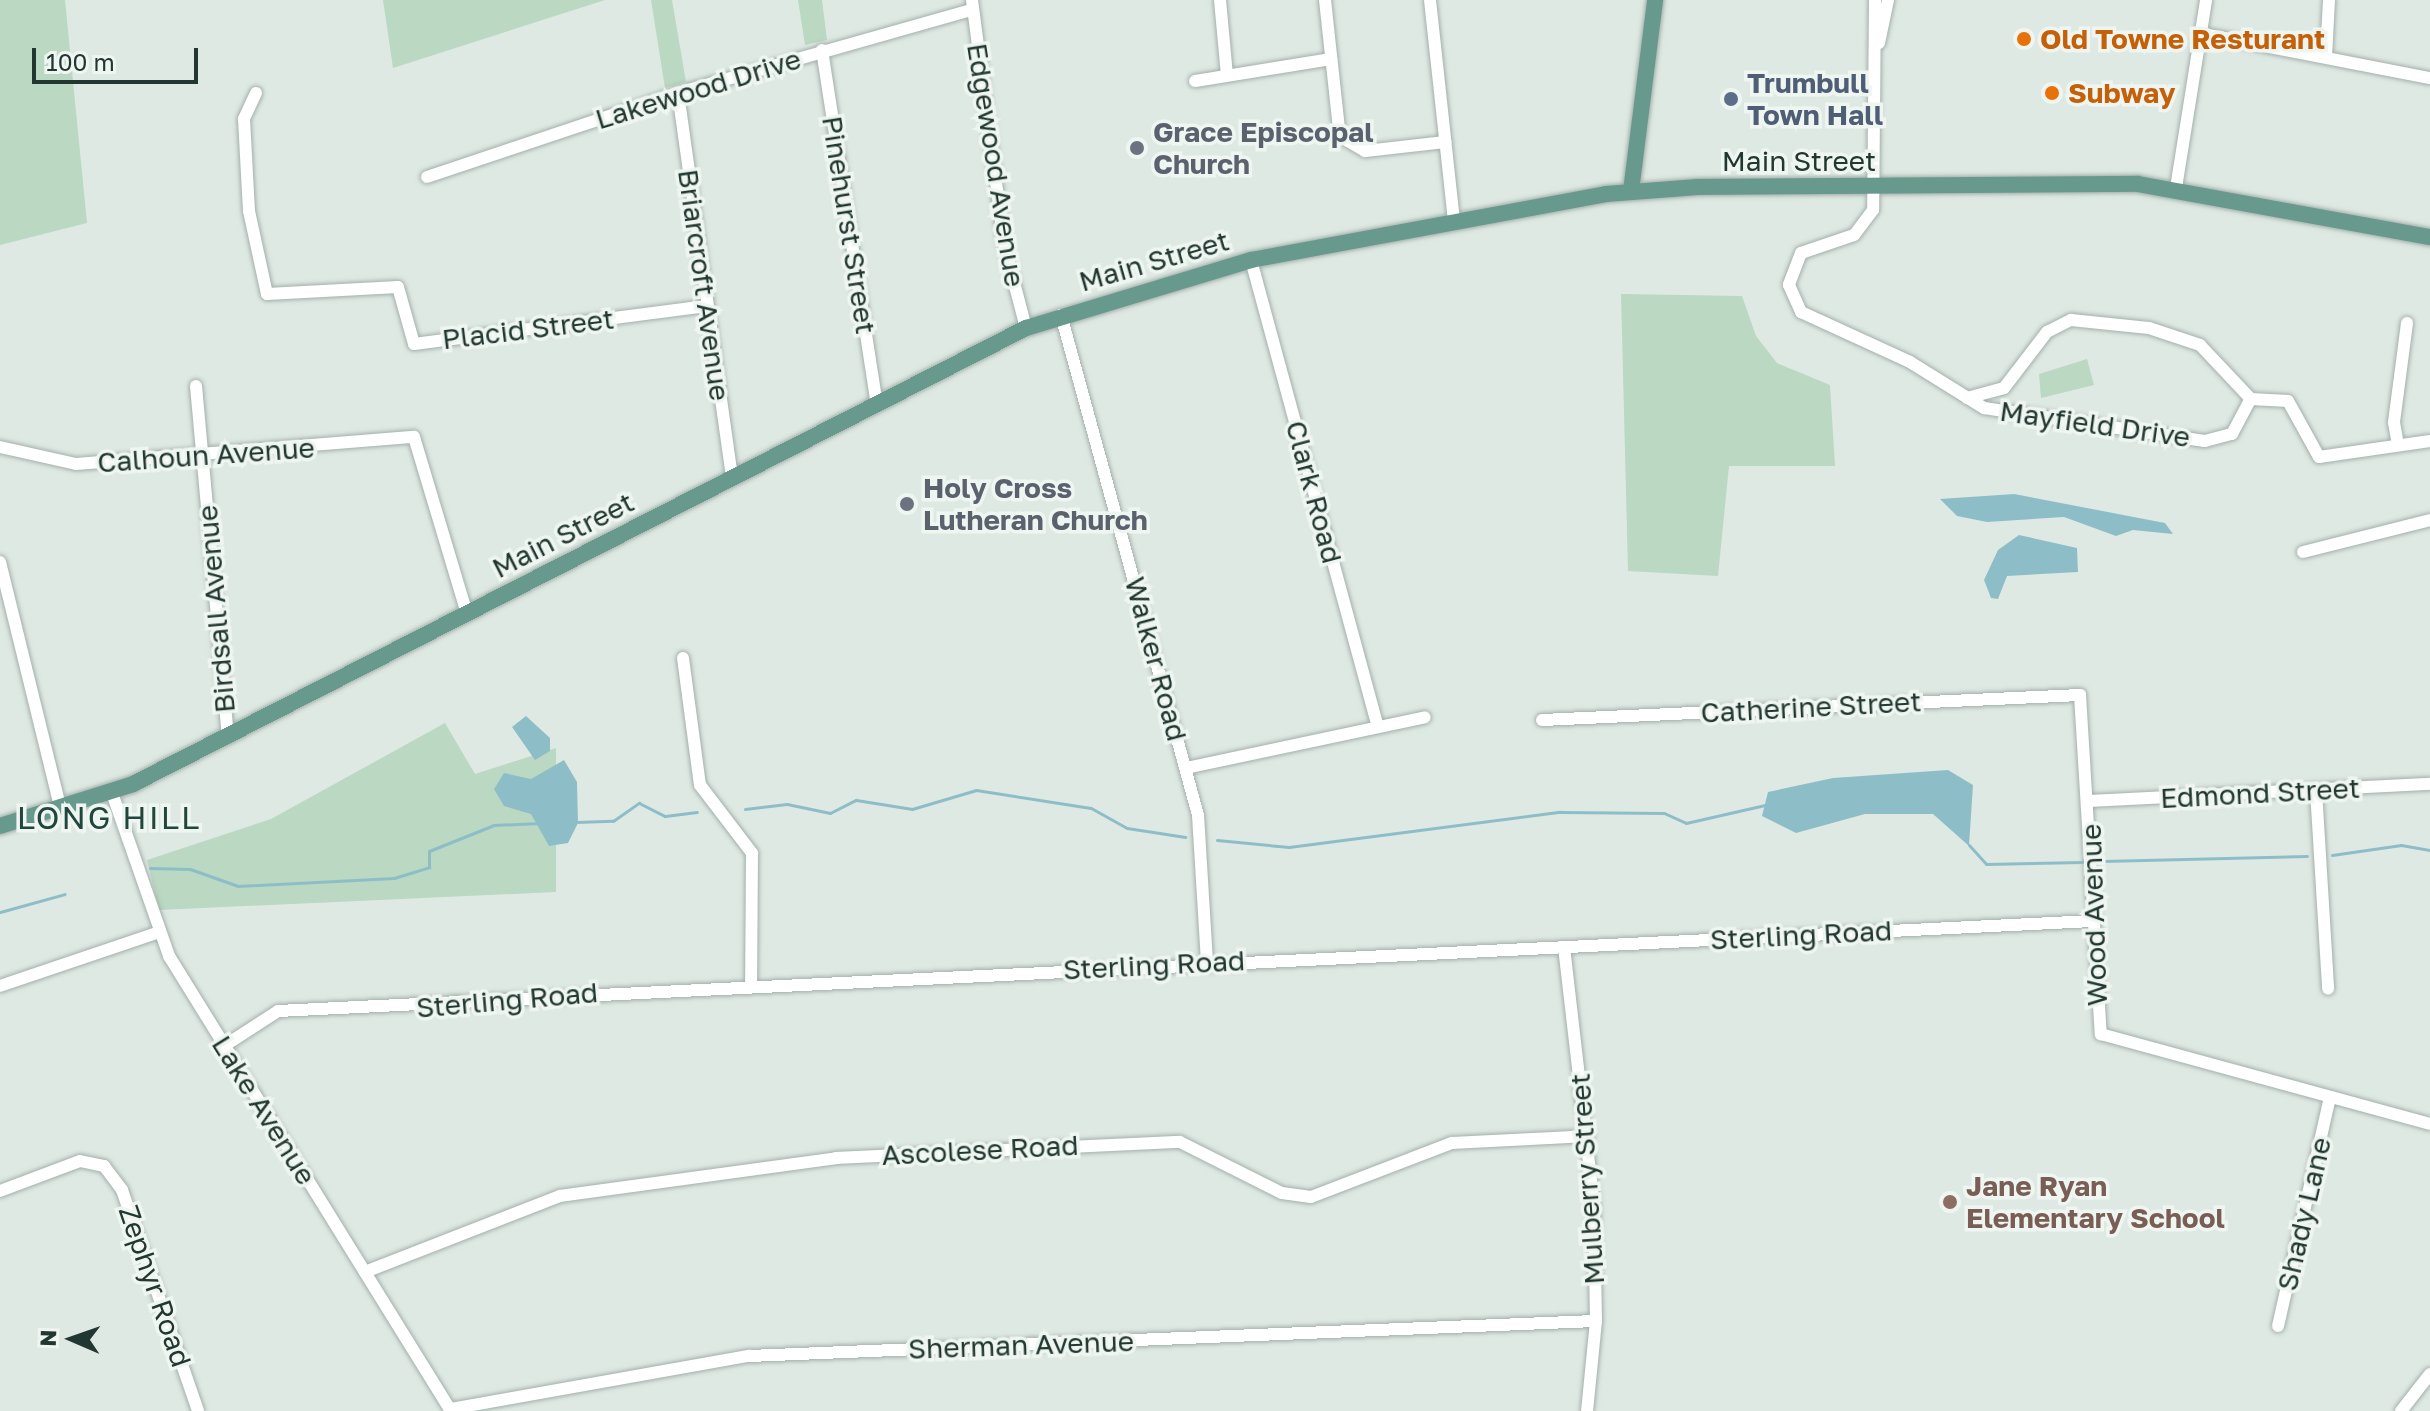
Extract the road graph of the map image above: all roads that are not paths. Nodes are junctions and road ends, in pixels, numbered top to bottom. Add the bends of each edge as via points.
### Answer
1 (1220, 0) edge
2 (1325, 0) edge
3 (1430, 0) edge
4 (1655, 0) edge
5 (1875, 0) edge
6 (1888, 0) edge
7 (2206, 0) edge
8 (2329, 0) edge
9 (972, 5) edge
10 (2203, 34) junction
11 (1879, 43) junction
12 (822, 50) junction
13 (2326, 57) junction
14 (1331, 59) junction
15 (1227, 75) junction
16 (2430, 78) edge
17 (1195, 81) dead end
18 (256, 93) dead end
19 (678, 93) junction
20 (1445, 142) junction
21 (427, 177) dead end
22 (1874, 188) junction
23 (2176, 188) junction
24 (1631, 191) junction
25 (1454, 221) junction
26 (2430, 237) edge
27 (1251, 260) junction
28 (705, 306) junction
29 (1061, 315) junction
30 (2407, 323) dead end
31 (1026, 328) junction
32 (196, 386) dead end
33 (1967, 398) junction
34 (876, 399) junction
35 (2251, 399) junction
36 (2430, 441) edge
37 (2398, 445) junction
38 (0, 447) edge
39 (202, 458) junction
40 (732, 477) junction
41 (2430, 520) edge
42 (2303, 552) dead end
43 (0, 562) edge
44 (467, 614) junction
45 (683, 658) dead end
46 (2080, 695) joint
47 (1425, 717) dead end
48 (1542, 720) dead end
49 (1377, 725) junction
50 (228, 736) junction
51 (1186, 768) junction
52 (2430, 784) edge
53 (2316, 790) junction
54 (112, 793) junction
55 (2090, 801) junction
56 (61, 810) junction
57 (0, 826) edge
58 (2095, 921) junction
59 (157, 933) junction
60 (1564, 947) junction
61 (1207, 962) junction
62 (0, 986) edge
63 (751, 986) junction
64 (2328, 989) dead end
65 (224, 1046) junction
66 (2329, 1102) junction
67 (2430, 1124) edge
68 (1588, 1136) junction
69 (0, 1191) edge
70 (365, 1272) junction
71 (1596, 1321) junction
72 (2278, 1326) dead end
73 (2430, 1374) edge
74 (451, 1410) edge
75 (198, 1411) edge
76 (1587, 1411) edge
77 (2401, 1411) edge

1 - 15 street
2 - 14 street
3 - 20 street
4 - 24 main road
5 - 11 street
6 - 11 street
7 - 10 street
8 - 13 street
9 - 12 street, Lakewood Drive
9 - 31 street, Edgewood Avenue via 1004,244
10 - 13 street
10 - 23 street
11 - 22 street
12 - 19 street, Lakewood Drive
12 - 34 street, Pinehurst Street
13 - 16 street
14 - 15 street
14 - 20 street via 1339,129 1348,141 1365,151
15 - 17 street
18 - 28 street, Placid Street via 244,119 249,211 267,294 398,287 414,344
19 - 21 street, Lakewood Drive
19 - 28 street, Briarcroft Avenue
20 - 25 street
22 - 23 main road, Main Street
22 - 24 main road, Main Street
22 - 33 street, Mayfield Drive via 1862,229 1801,253 1790,274 1794,303
23 - 26 main road, Main Street
24 - 25 main road, Main Street
25 - 27 main road, Main Street
27 - 29 main road, Main Street
27 - 49 street, Clark Road
28 - 40 street, Briarcroft Avenue
29 - 31 main road, Main Street
29 - 51 street, Walker Road
30 - 37 street via 2394,422
31 - 34 main road, Main Street
32 - 39 street, Birdsall Avenue
33 - 35 street, Mayfield Drive via 1984,408 2205,441 2232,434
33 - 35 street, Mayfield Drive via 2004,388 2047,332 2071,320 2149,328 2200,345
34 - 40 main road, Main Street
35 - 37 street via 2295,404 2319,457
36 - 37 street
38 - 39 street, Calhoun Avenue via 76,464
39 - 44 street, Calhoun Avenue via 414,437
39 - 50 street, Birdsall Avenue
40 - 44 main road, Main Street
41 - 42 street
43 - 56 street
44 - 50 main road, Main Street
45 - 63 street via 700,785 752,853
46 - 48 street, Catherine Street
46 - 55 street, Wood Avenue
47 - 49 street
49 - 51 street
50 - 54 main road, Main Street
51 - 61 street, Walker Road via 1203,843
52 - 53 street, Edmond Street
53 - 55 street, Edmond Street
53 - 64 street
54 - 56 main road, Main Street
54 - 59 street, Lake Avenue
55 - 58 street, Wood Avenue
56 - 57 main road, Main Street
58 - 60 street, Sterling Road
58 - 66 street, Wood Avenue via 2101,1034
59 - 62 street
59 - 65 street, Lake Avenue
60 - 61 street, Sterling Road
60 - 68 street, Mulberry Street
61 - 63 street, Sterling Road
63 - 65 street, Sterling Road via 278,1011
65 - 70 street, Lake Avenue
66 - 67 street, Wood Avenue
66 - 72 street, Shady Lane
68 - 70 street, Ascolese Road via 1452,1143 1311,1197 1282,1193 1180,1142 836,1158 560,1196
68 - 71 street, Mulberry Street
69 - 75 street, Zephyr Road via 80,1161 104,1166 122,1190
70 - 74 street, Lake Avenue
71 - 74 street, Sherman Avenue via 749,1356
71 - 76 street, Mulberry Street
73 - 77 street

